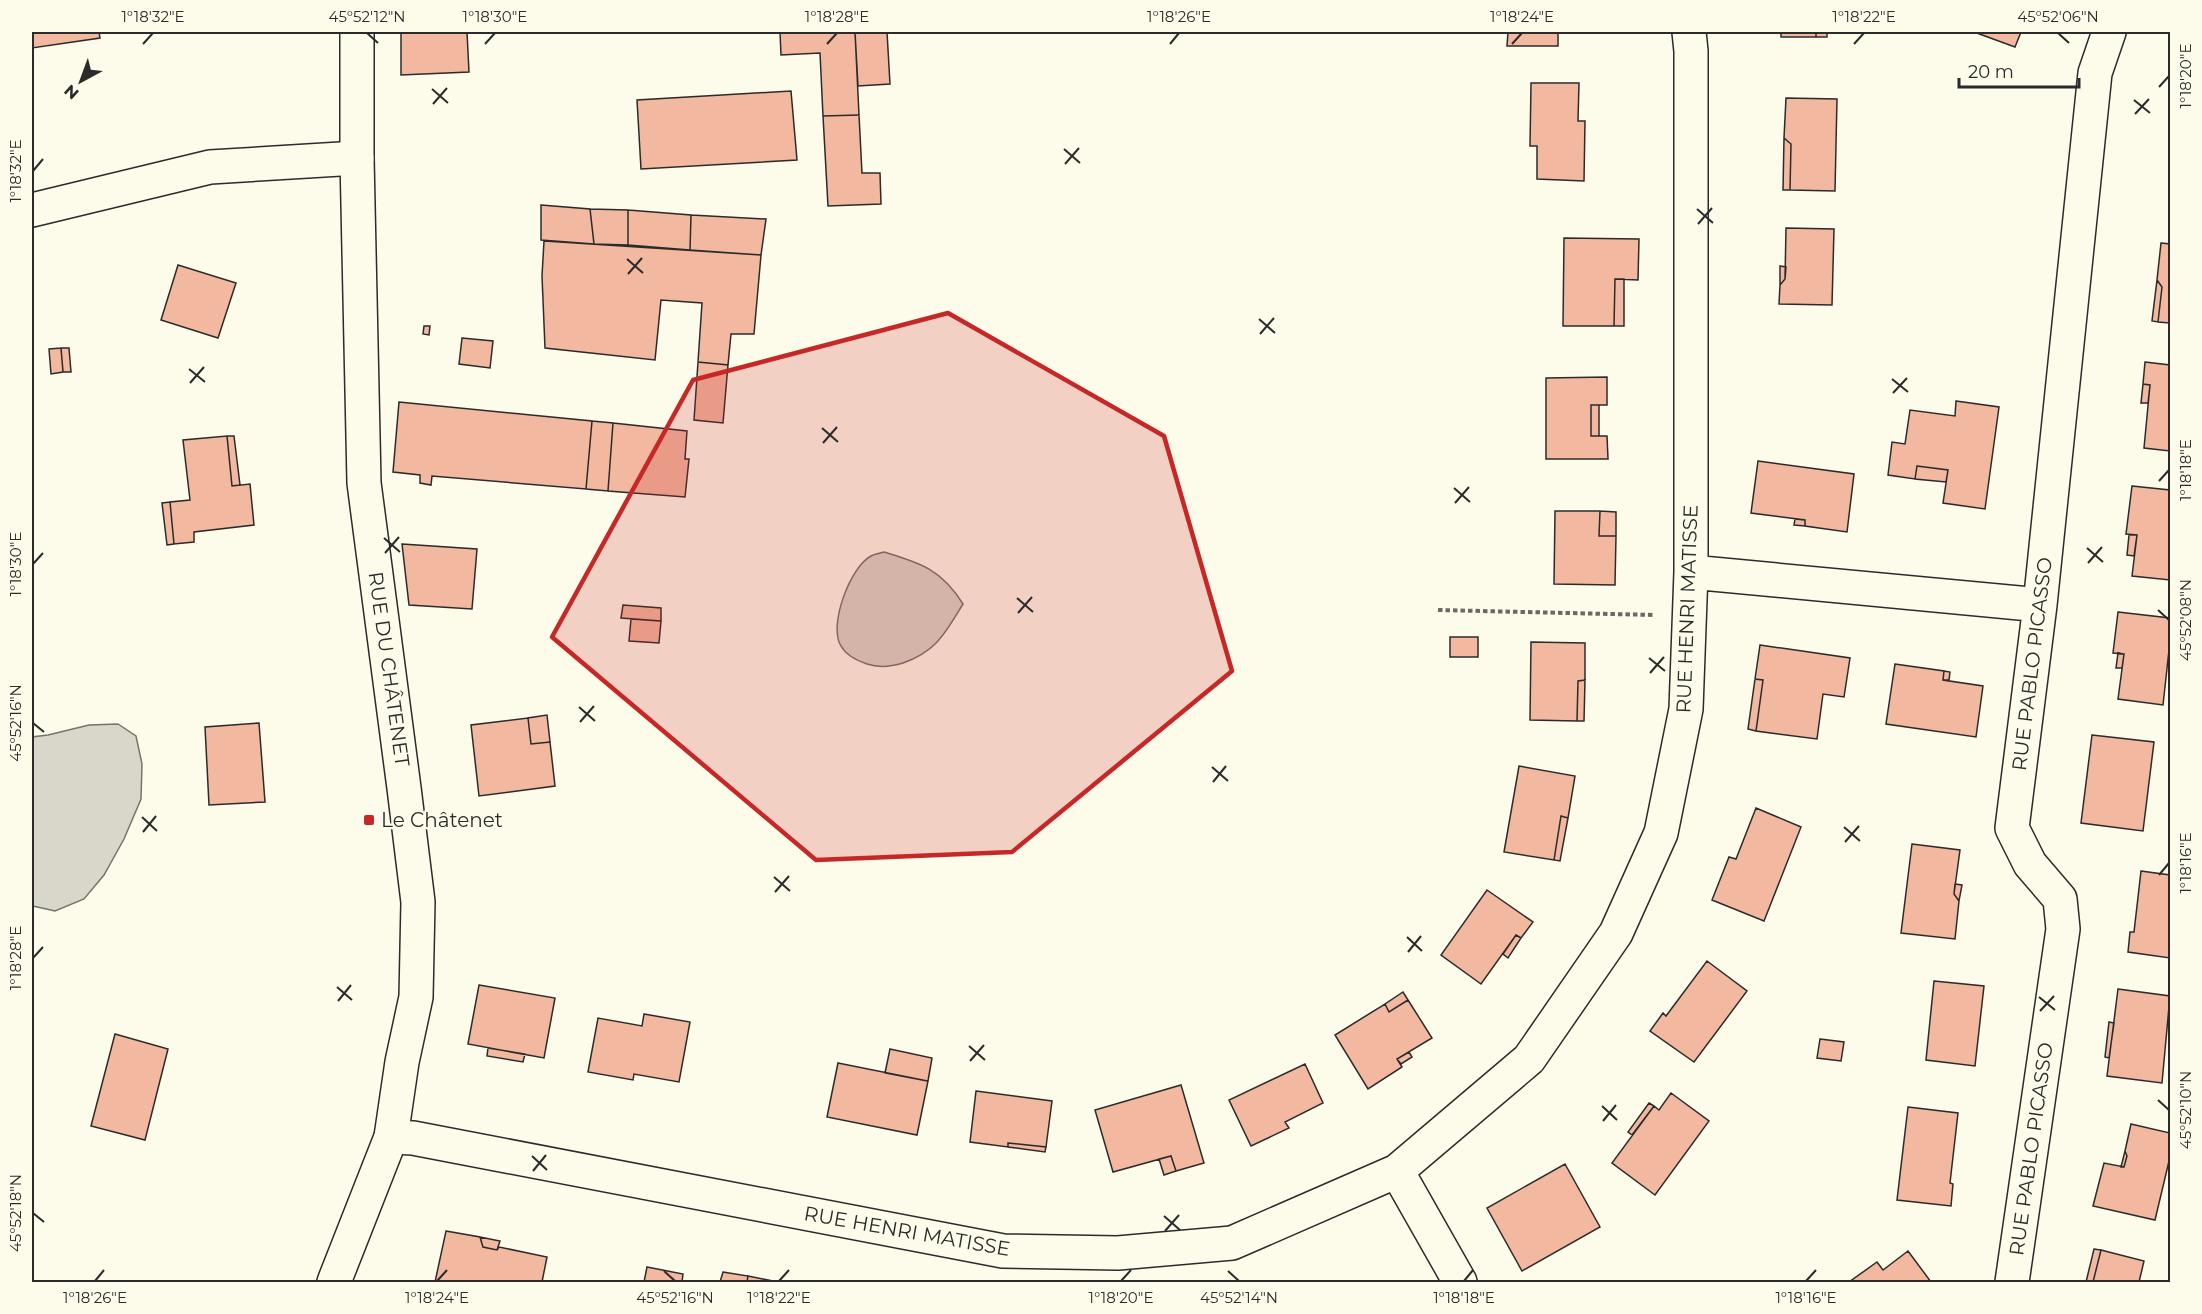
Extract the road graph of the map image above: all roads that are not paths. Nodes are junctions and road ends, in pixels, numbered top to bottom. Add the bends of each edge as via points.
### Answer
1 (357, 32) edge
2 (1689, 32) edge
3 (2109, 32) edge
4 (357, 158) junction
5 (32, 210) edge
6 (1691, 572) junction
7 (2040, 605) junction
8 (392, 1137) junction
9 (1397, 1171) junction
10 (334, 1282) edge
11 (1460, 1282) edge
12 (2012, 1282) edge

1 - 4 street, RUE DU CHÂTENET
2 - 6 street, RUE HENRI MATISSE
3 - 7 street, RUE PABLO PICASSO via 2095,73
4 - 5 street via 210,167
4 - 8 street, RUE DU CHÂTENET via 364,483 418,902 416,997
6 - 7 street
6 - 9 street, RUE HENRI MATISSE via 1686,709 1661,833 1616,933 1529,1059
7 - 12 street, RUE PABLO PICASSO via 2012,828 2030,864 2060,899 2063,929
8 - 9 street, RUE HENRI MATISSE via 1003,1251 1118,1253 1232,1244
8 - 10 street, RUE DU CHÂTENET
9 - 11 street

